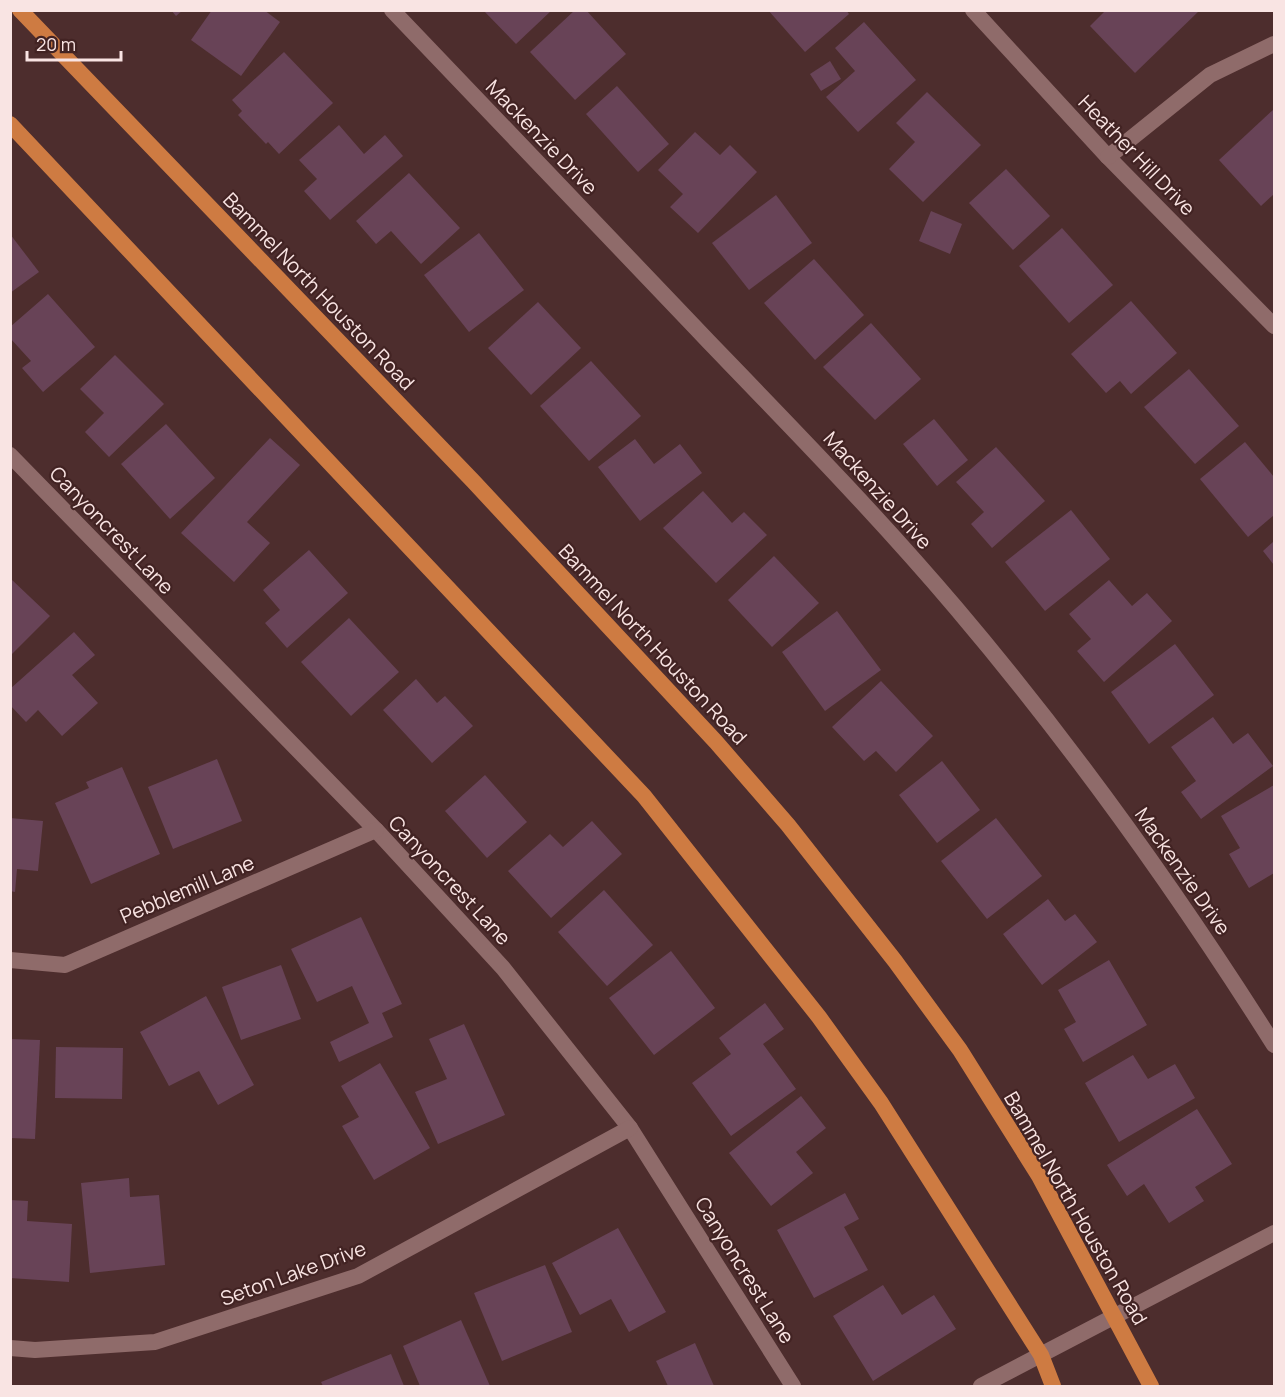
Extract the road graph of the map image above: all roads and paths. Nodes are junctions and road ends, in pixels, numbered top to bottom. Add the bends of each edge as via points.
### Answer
1 (20, 10) edge
2 (392, 10) edge
3 (973, 10) edge
4 (1275, 44) edge
5 (10, 124) edge
6 (1108, 157) junction
7 (1275, 326) edge
8 (10, 455) edge
9 (376, 830) junction
10 (10, 960) edge
11 (1275, 1045) edge
12 (630, 1128) junction
13 (1275, 1233) edge
14 (1115, 1317) junction
15 (10, 1348) edge
16 (1041, 1355) junction
17 (793, 1386) edge
18 (981, 1386) edge
19 (1053, 1386) edge
20 (1151, 1386) edge

1 - 14 main road, Bammel North Houston Road via 473,482 716,742 788,825 960,1050 1039,1176
2 - 11 street, Mackenzie Drive via 852,490 956,608 1051,724 1139,843
3 - 6 street, Heather Hill Drive
4 - 6 street via 1210,75
5 - 16 main road via 644,796 819,1017 881,1103
6 - 7 street, Heather Hill Drive
8 - 9 street, Canyoncrest Lane
9 - 10 street, Pebblemill Lane via 65,964
9 - 12 street, Canyoncrest Lane via 503,968
12 - 15 street, Seton Lake Drive via 358,1276 155,1342 35,1350
12 - 17 street, Canyoncrest Lane
13 - 14 street
14 - 16 street
14 - 20 main road, Bammel North Houston Road
16 - 18 street
16 - 19 main road

